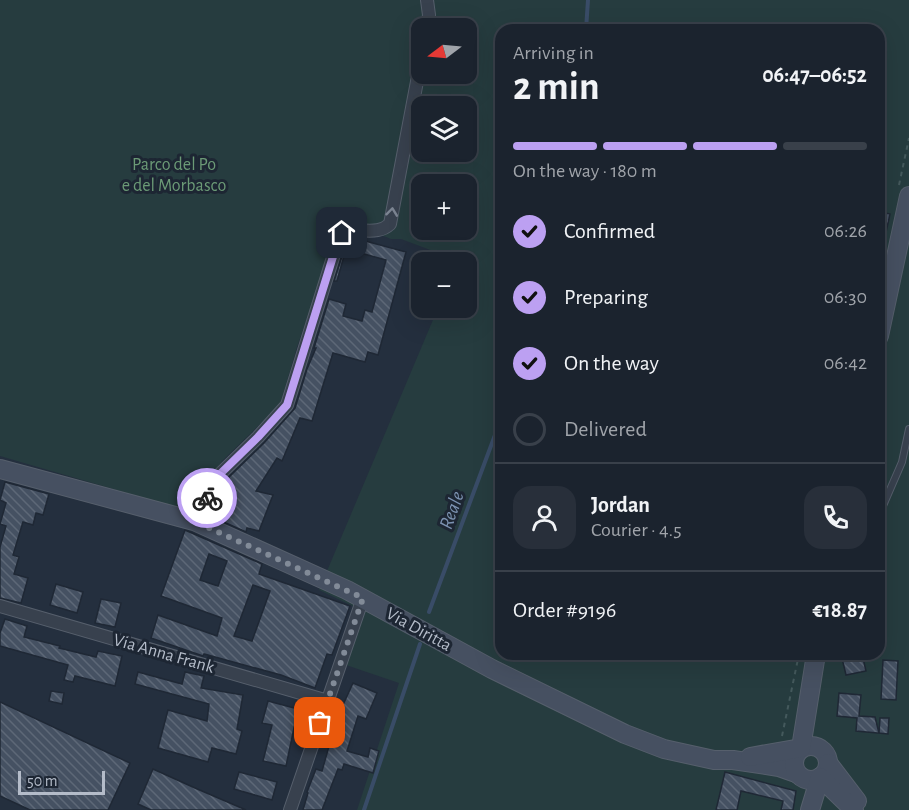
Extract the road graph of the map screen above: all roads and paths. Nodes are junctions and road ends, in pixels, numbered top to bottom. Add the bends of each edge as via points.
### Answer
1 (427, 0) edge
2 (429, 18) edge
3 (417, 84) edge
4 (909, 196) edge
5 (885, 308) edge
6 (909, 429) edge
7 (906, 462) edge
8 (0, 469) edge
9 (885, 503) edge
10 (194, 521) junction
11 (363, 598) junction
12 (0, 606) edge
13 (815, 660) edge
14 (328, 701) junction
15 (808, 747) junction
16 (733, 760) junction
17 (812, 773) junction
18 (855, 808) edge
19 (290, 810) edge
20 (801, 810) edge
21 (810, 810) edge
22 (820, 810) edge

1 - 2 street
10 -> 3 street via 220,474 287,405 340,234 348,230 377,232 390,224
4 - 5 street
6 - 7 lane
7 - 9 lane
8 - 10 street, Via Diritta
10 - 11 street, Via Diritta
11 - 14 street
11 - 16 street, Via Diritta via 492,669 625,734 664,748 714,760
12 - 14 street, Via Anna Frank
13 - 15 street via 808,706
14 - 19 street
15 - 16 street, Via Diritta
15 - 17 street via 824,752
15 - 17 street via 794,757 794,768
16 - 17 street, Via Diritta
17 - 18 street
17 - 20 street via 803,788
17 - 21 street
18 - 22 street via 827,806

